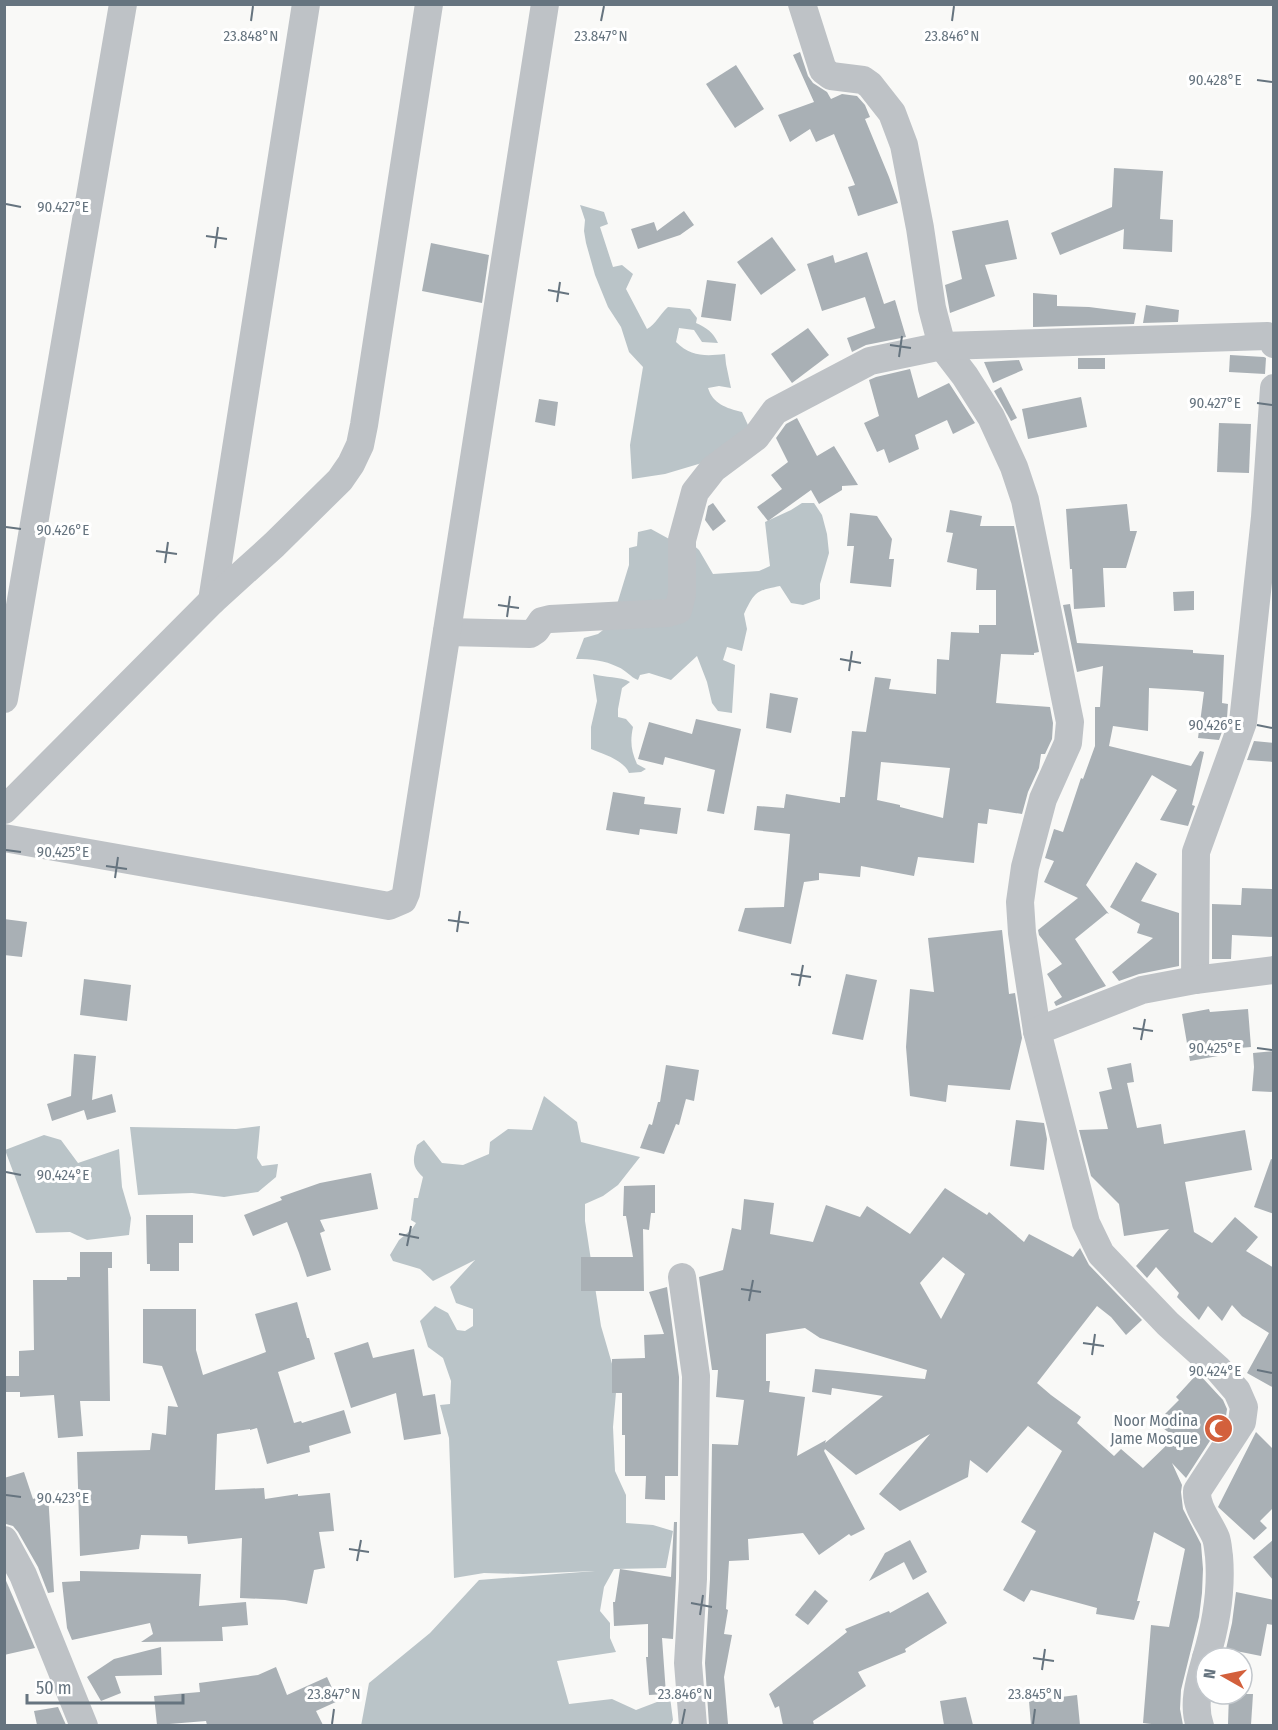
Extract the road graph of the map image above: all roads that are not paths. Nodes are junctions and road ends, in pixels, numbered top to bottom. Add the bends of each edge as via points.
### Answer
1 (123, 4) edge
2 (306, 4) edge
3 (429, 4) edge
4 (545, 4) edge
5 (802, 4) edge
6 (1274, 344) edge
7 (942, 346) junction
8 (1274, 388) edge
9 (212, 601) junction
10 (447, 632) junction
11 (4, 699) edge
12 (4, 810) edge
13 (4, 838) edge
14 (1274, 970) edge
15 (1195, 980) junction
16 (1037, 1031) junction
17 (682, 1277) dead end
18 (4, 1540) edge
19 (1210, 1646) edge
20 (1197, 1706) edge
21 (84, 1725) edge
22 (693, 1725) edge
23 (1200, 1725) edge

1 - 11 street
2 - 9 street
3 - 9 street via 360,445 340,480
4 - 10 street
5 - 7 street via 823,70 831,76 870,84 892,113 904,145
6 - 7 street via 1268,336
7 - 10 street via 870,361 775,411 756,436 713,469 695,492 682,540 682,594 678,610 668,614 550,619 542,621 530,634
7 - 16 street via 991,417 1014,467 1025,500 1070,722 1068,743 1043,800 1020,902
8 - 15 street via 1243,722 1196,852
9 - 12 street
10 - 13 street via 406,893 398,903 389,906
14 - 15 street
15 - 16 street via 1142,990
16 - 19 street via 1086,1223 1101,1254 1218,1369 1237,1391 1244,1407 1242,1422 1197,1491 1197,1499 1217,1540 1220,1566 1219,1602
17 - 22 street via 696,1376 688,1663
18 - 21 street via 23,1575
20 - 23 street

